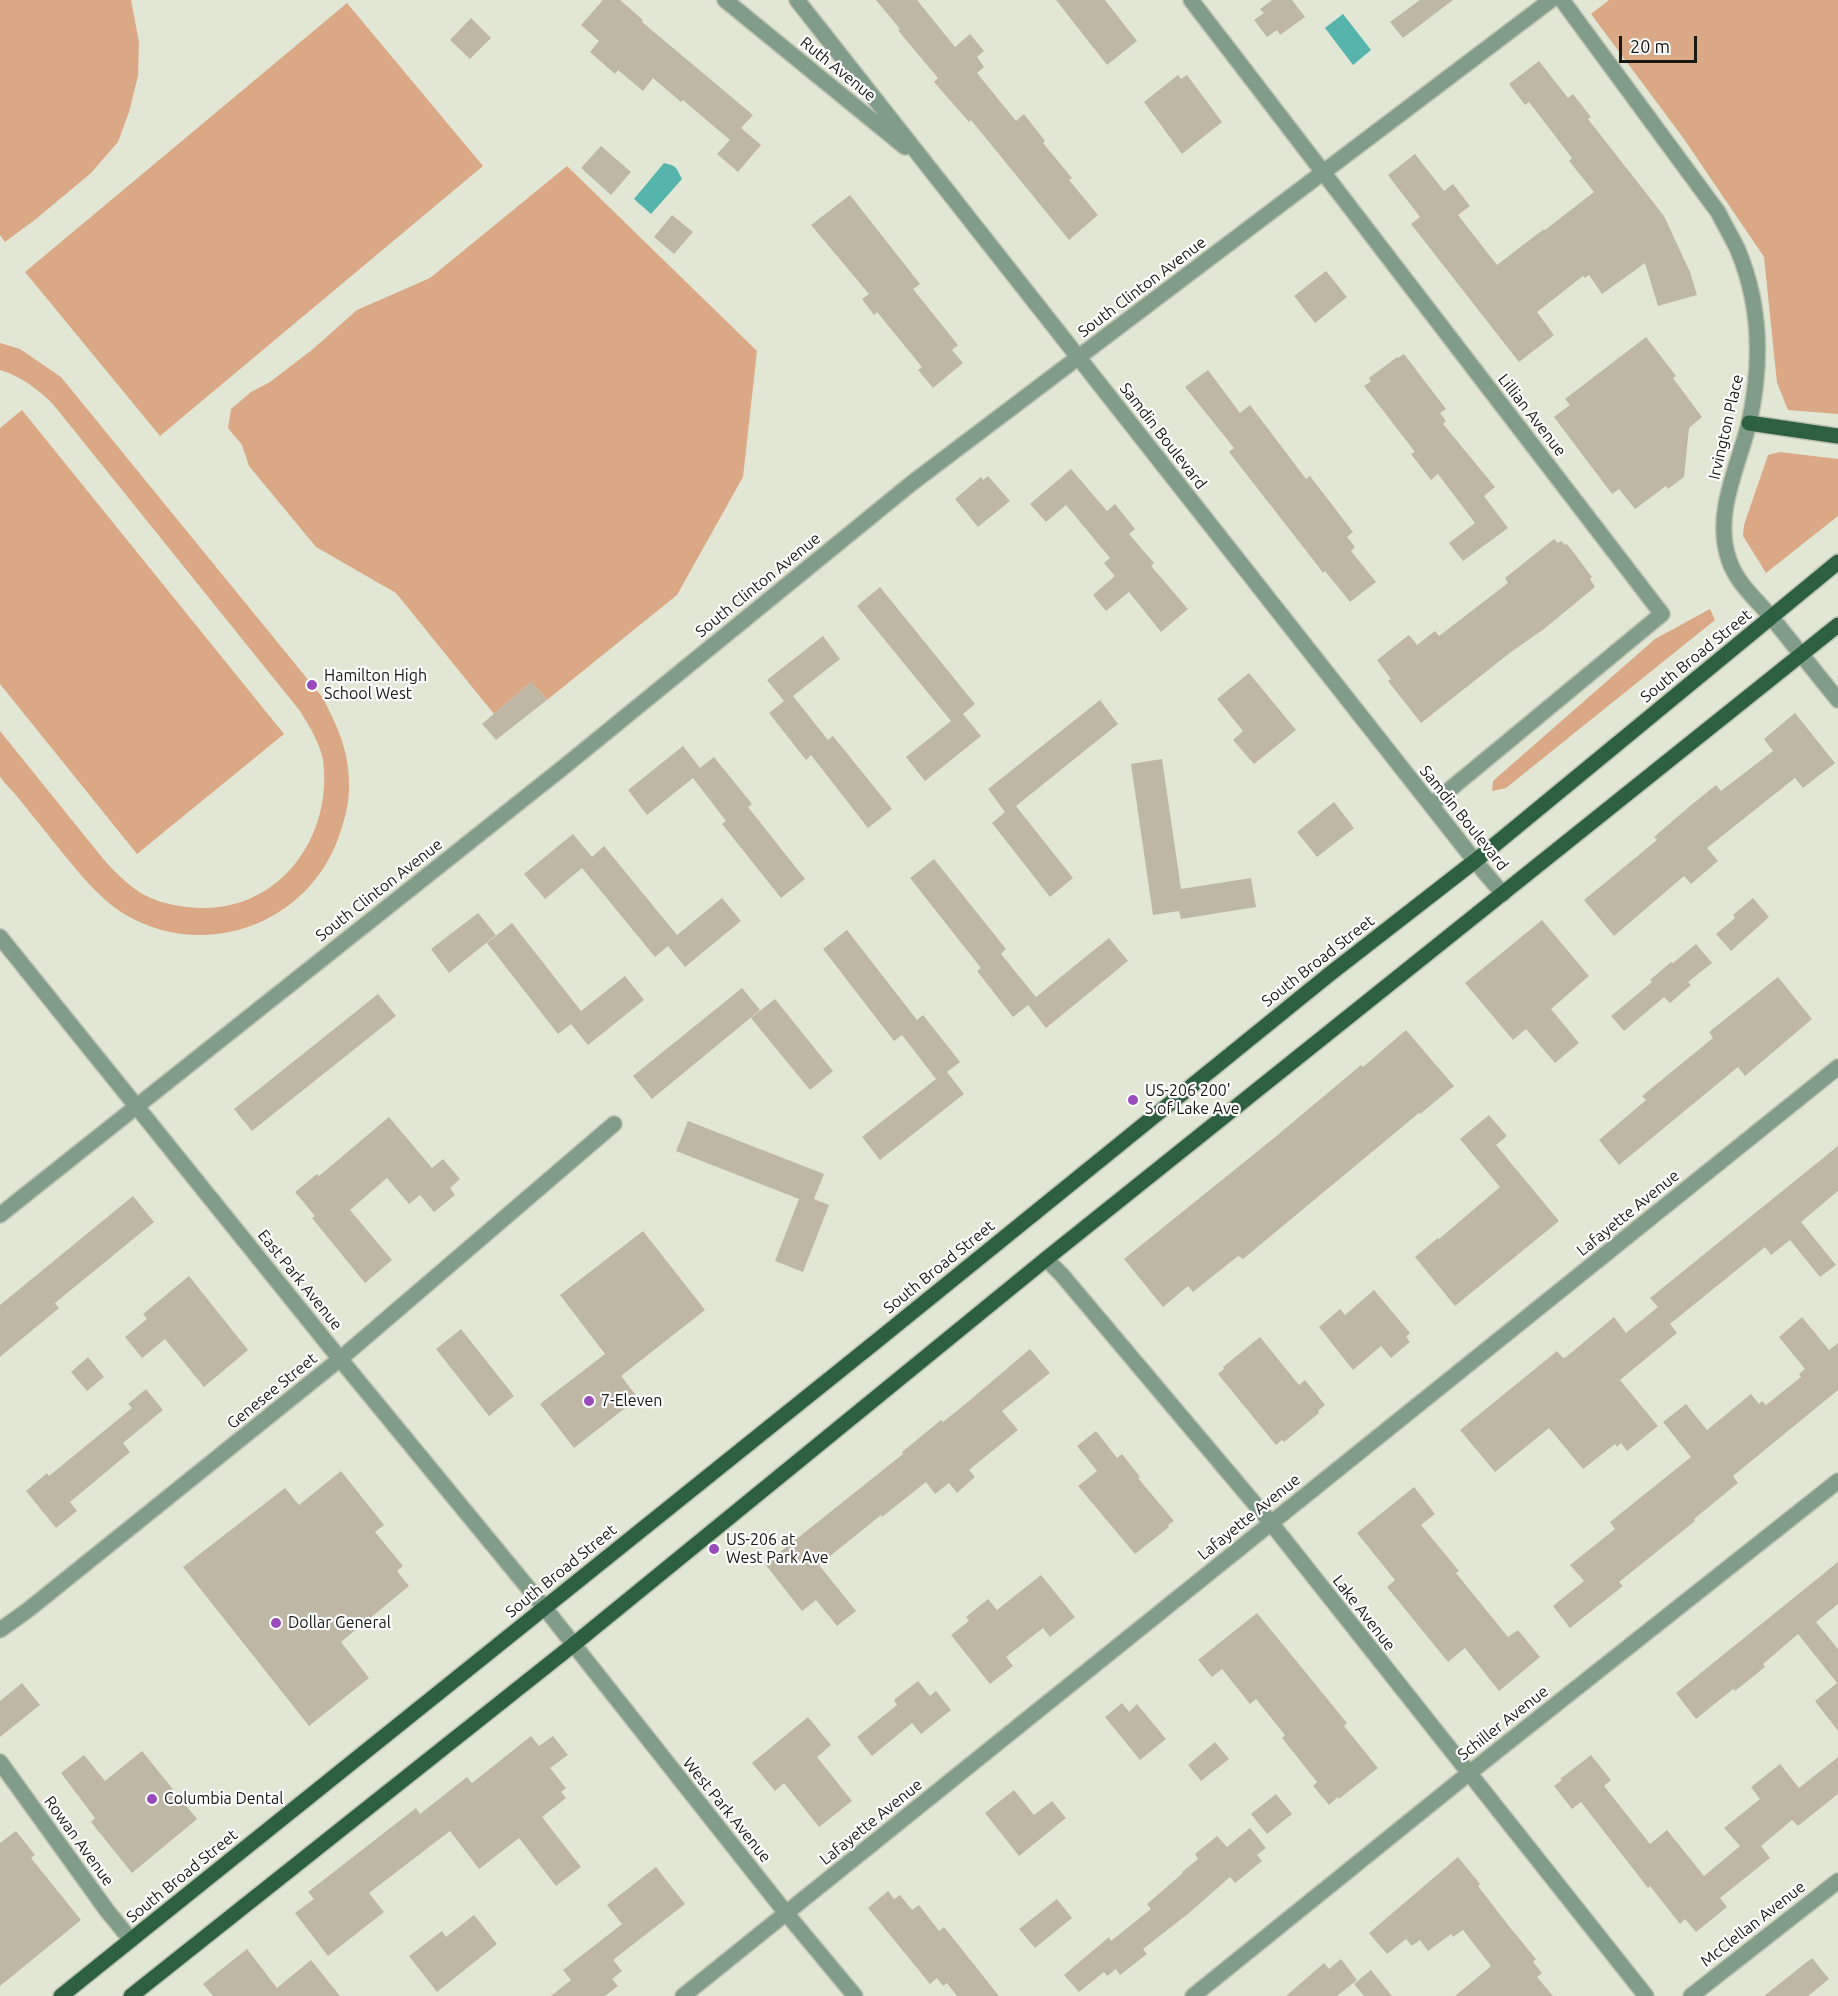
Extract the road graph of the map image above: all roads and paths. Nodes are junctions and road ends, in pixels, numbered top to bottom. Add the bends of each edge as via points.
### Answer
1 (725, 0) edge
2 (797, 0) edge
3 (1191, 0) edge
4 (1551, 0) edge
5 (1562, 0) edge
6 (928, 166) junction
7 (1323, 172) junction
8 (1078, 357) junction
9 (1749, 423) junction
10 (1838, 436) edge
11 (1838, 562) edge
12 (1771, 617) junction
13 (1838, 625) edge
14 (1801, 655) junction
15 (1838, 700) edge
16 (1431, 805) junction
17 (1474, 861) junction
18 (1503, 894) junction
19 (0, 937) edge
20 (1838, 1067) edge
21 (135, 1106) junction
22 (614, 1124) dead end
23 (0, 1215) edge
24 (1046, 1259) junction
25 (340, 1359) junction
26 (1838, 1480) edge
27 (1271, 1523) junction
28 (544, 1607) junction
29 (0, 1630) edge
30 (573, 1645) junction
31 (0, 1762) edge
32 (1468, 1774) junction
33 (1838, 1881) edge
34 (786, 1913) junction
35 (131, 1940) junction
36 (137, 1994) edge
37 (61, 1996) edge
38 (683, 1996) edge
39 (855, 1996) edge
40 (1193, 1996) edge
41 (1646, 1996) edge
42 (1691, 1996) edge

1 - 6 street, Ruth Avenue
2 - 6 street, Samdin Boulevard
3 - 7 street, Lillian Avenue
4 - 7 street, South Clinton Avenue
5 - 9 street, Irvington Place via 1718,212 1737,249 1758,332 1758,374
6 - 8 street, Samdin Boulevard
7 - 8 street, South Clinton Avenue
7 - 16 street, Lillian Avenue via 1662,614
8 - 16 street, Samdin Boulevard
8 - 21 street, South Clinton Avenue via 912,483 565,766
9 - 10 main road
9 - 12 street, Irvington Place via 1724,510 1723,536 1729,561 1742,585
11 - 12 main road, South Broad Street
12 - 14 street, Irvington Place
12 - 17 main road, South Broad Street
13 - 14 main road
14 - 15 street, Irvington Place
14 - 18 main road
16 - 17 street, Samdin Boulevard
17 - 18 street, Samdin Boulevard
17 - 28 main road, South Broad Street
18 - 24 main road
19 - 21 street, East Park Avenue
20 - 27 street, Lafayette Avenue
21 - 23 street, South Clinton Avenue
21 - 25 street, East Park Avenue
22 - 25 street, Genesee Street
24 - 27 street, Lake Avenue
24 - 30 main road
25 - 28 street, East Park Avenue
25 - 29 street, Genesee Street
26 - 32 street, Schiller Avenue
27 - 32 street, Lake Avenue
27 - 34 street, Lafayette Avenue
28 - 30 street, East Park Avenue
28 - 35 main road, South Broad Street
30 - 34 street, West Park Avenue
30 - 36 main road
31 - 35 street, Rowan Avenue
32 - 40 street, Schiller Avenue
32 - 41 street, Lake Avenue
33 - 42 street, McClellan Avenue
34 - 38 street, Lafayette Avenue
34 - 39 street, West Park Avenue
35 - 37 main road, South Broad Street

